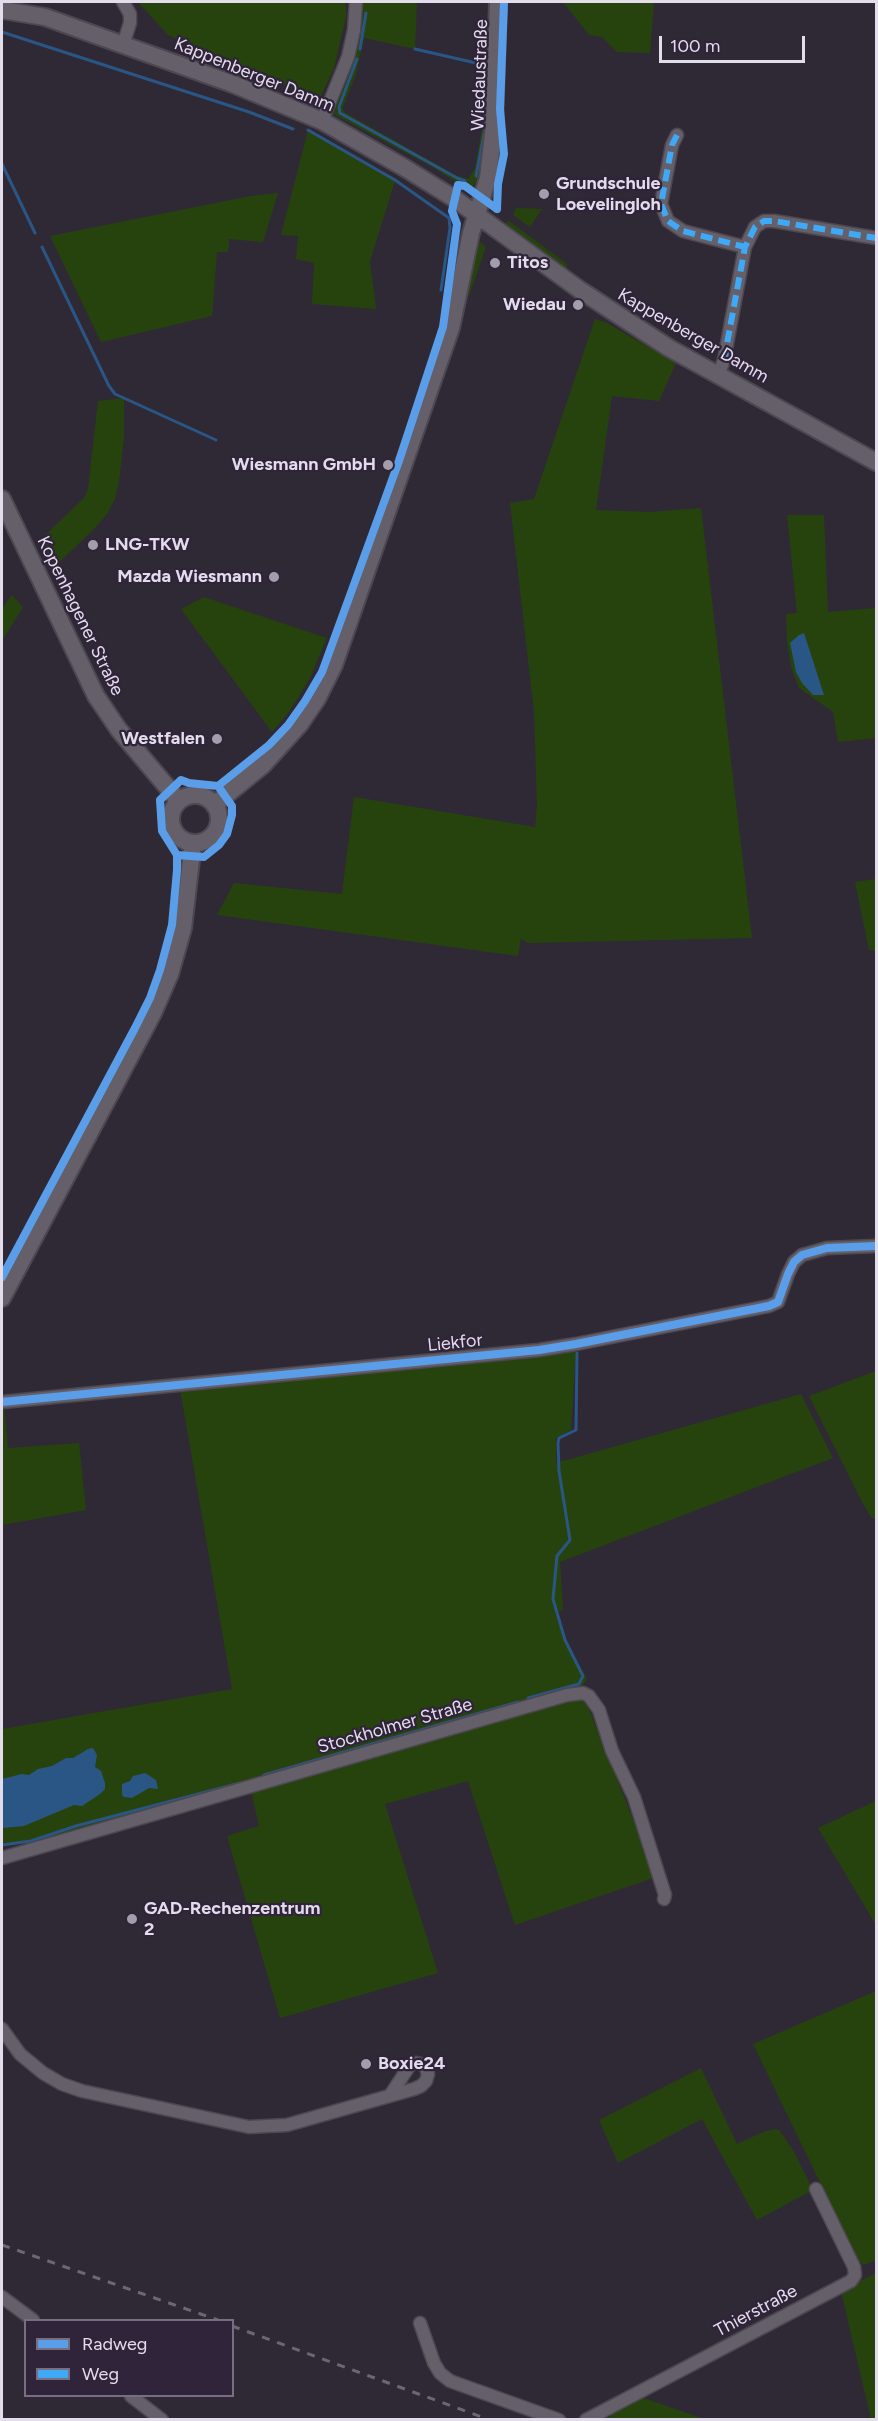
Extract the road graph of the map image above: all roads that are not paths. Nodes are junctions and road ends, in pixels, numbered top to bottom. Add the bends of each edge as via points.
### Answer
1 (123, 2) edge
2 (356, 2) edge
3 (498, 2) edge
4 (2, 10) edge
5 (123, 45) junction
6 (322, 122) junction
7 (677, 135) dead end
8 (477, 214) junction
9 (876, 238) edge
10 (745, 247) junction
11 (718, 376) junction
12 (876, 462) edge
13 (2, 499) edge
14 (179, 801) junction
15 (214, 805) junction
16 (193, 843) junction
17 (876, 1246) edge
18 (2, 1298) edge
19 (2, 1402) edge
20 (2, 1858) edge
21 (664, 1899) dead end
22 (2, 2029) edge
23 (391, 2094) dead end
24 (816, 2189) dead end
25 (2, 2296) edge
26 (32, 2319) edge
27 (420, 2323) dead end
28 (131, 2397) edge
29 (162, 2420) edge
30 (560, 2420) edge
31 (586, 2420) edge

1 - 5 street via 130,23
2 - 6 street via 348,57
3 - 8 main road, Wiedaustraße via 494,125 488,178
4 - 5 main road, Kappenberger Damm via 45,17
5 - 6 main road, Kappenberger Damm via 233,84
6 - 8 main road, Kappenberger Damm
7 - 10 street via 661,204 668,221 683,231
8 - 11 main road, Kappenberger Damm via 622,319
8 - 15 main road, Wiedaustraße via 451,328 334,665 317,699 294,731 263,765
9 - 10 street via 774,220 755,227
10 - 11 street
11 - 12 main road, Kappenberger Damm
13 - 14 main road, Kopenhagener Straße via 96,696 119,730
14 - 15 main road via 201,796
14 - 16 main road via 172,813 173,827 182,839
15 - 16 main road via 219,816 216,831 205,841
16 - 18 main road via 183,928 170,974
17 - 19 street, Liekfor via 827,1248 802,1255 794,1262 778,1302 769,1306 576,1344
20 - 21 street, Stockholmer Straße via 583,1693 599,1710 612,1751 634,1797
22 - 23 street via 20,2054 62,2084 249,2127 287,2125
24 - 31 street, Thierstraße via 854,2267 851,2281
25 - 26 street
27 - 30 street via 434,2363 450,2381
28 - 29 street

